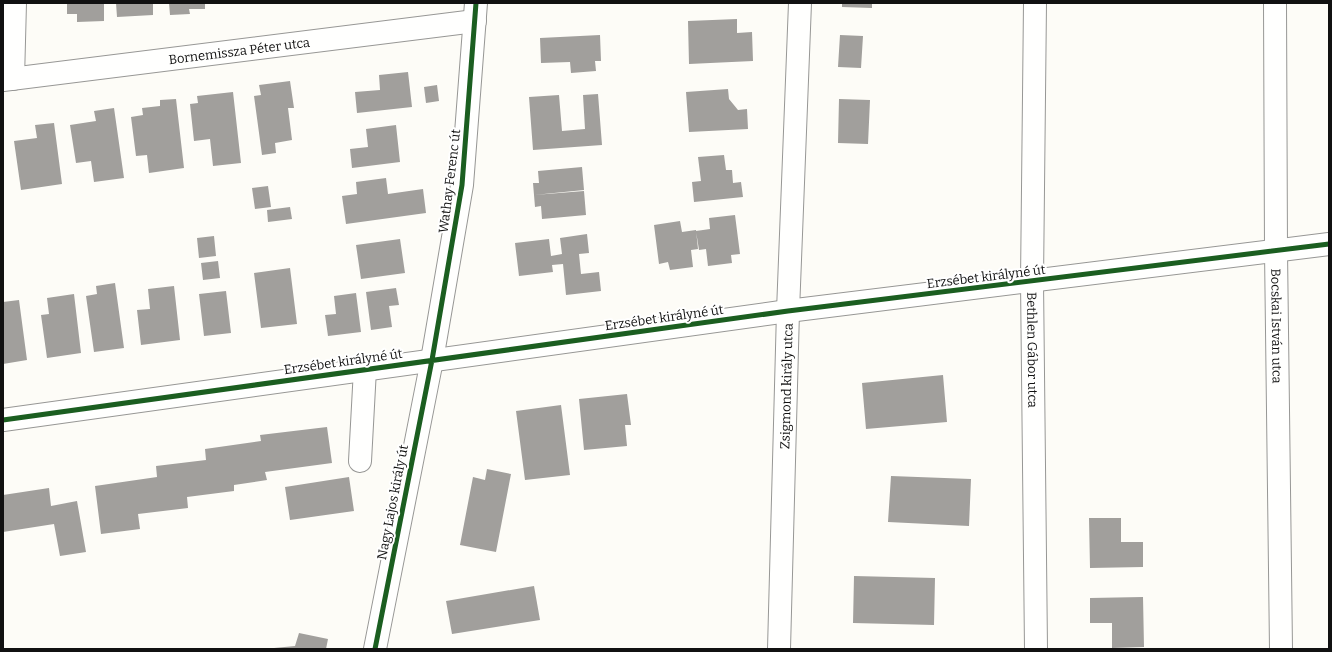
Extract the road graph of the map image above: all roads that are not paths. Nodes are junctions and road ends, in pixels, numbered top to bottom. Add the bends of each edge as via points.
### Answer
1 (15, 3) edge
2 (800, 3) edge
3 (1035, 3) edge
4 (1276, 3) edge
5 (475, 12) edge
6 (8, 80) edge
7 (1329, 244) edge
8 (1276, 251) junction
9 (1032, 281) junction
10 (788, 311) junction
11 (432, 360) junction
12 (366, 369) junction
13 (3, 420) edge
14 (360, 461) dead end
15 (375, 649) edge
16 (779, 649) edge
17 (1036, 649) edge
18 (1281, 649) edge

1 - 6 street
2 - 10 street, Zsigmond király utca
3 - 9 street, Bethlen Gábor utca
4 - 8 street, Bocskai István utca
5 - 6 street, Bornemissza Péter utca
5 - 11 street, Wathay Ferenc út via 462,185
7 - 8 street, Erzsébet királyné út
8 - 9 street, Erzsébet királyné út
8 - 18 street, Bocskai István utca
9 - 10 street, Erzsébet királyné út
9 - 17 street, Bethlen Gábor utca
10 - 11 street, Erzsébet királyné út
10 - 16 street, Zsigmond király utca
11 - 12 street, Erzsébet királyné út
11 - 15 street, Nagy Lajos király út
12 - 13 street, Erzsébet királyné út
12 - 14 street

